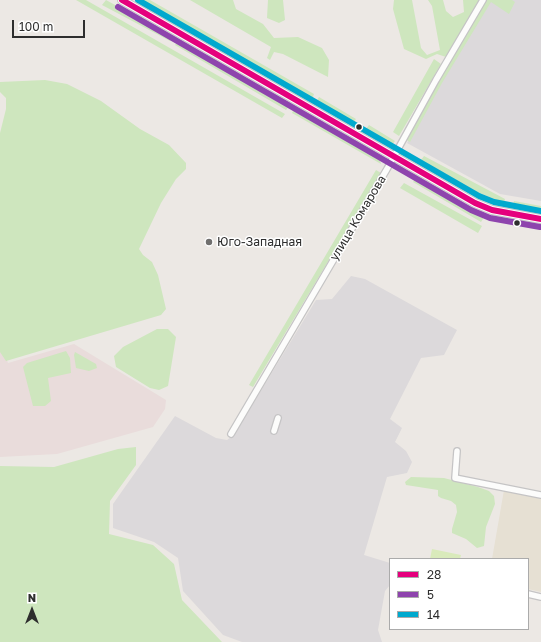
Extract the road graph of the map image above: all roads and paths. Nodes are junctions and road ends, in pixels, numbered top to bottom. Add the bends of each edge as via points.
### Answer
1 (122, 0) edge
2 (483, 0) edge
3 (394, 156) junction
4 (541, 219) edge
5 (278, 418) dead end
6 (274, 431) dead end
7 (231, 434) dead end
8 (457, 451) dead end
9 (541, 495) edge
10 (529, 594) edge
11 (541, 597) edge

1 - 3 main road
2 - 3 street, улица Комарова
3 - 4 main road via 484,207
3 - 7 street, улица Комарова
5 - 6 street
8 - 9 street via 454,478
10 - 11 street

